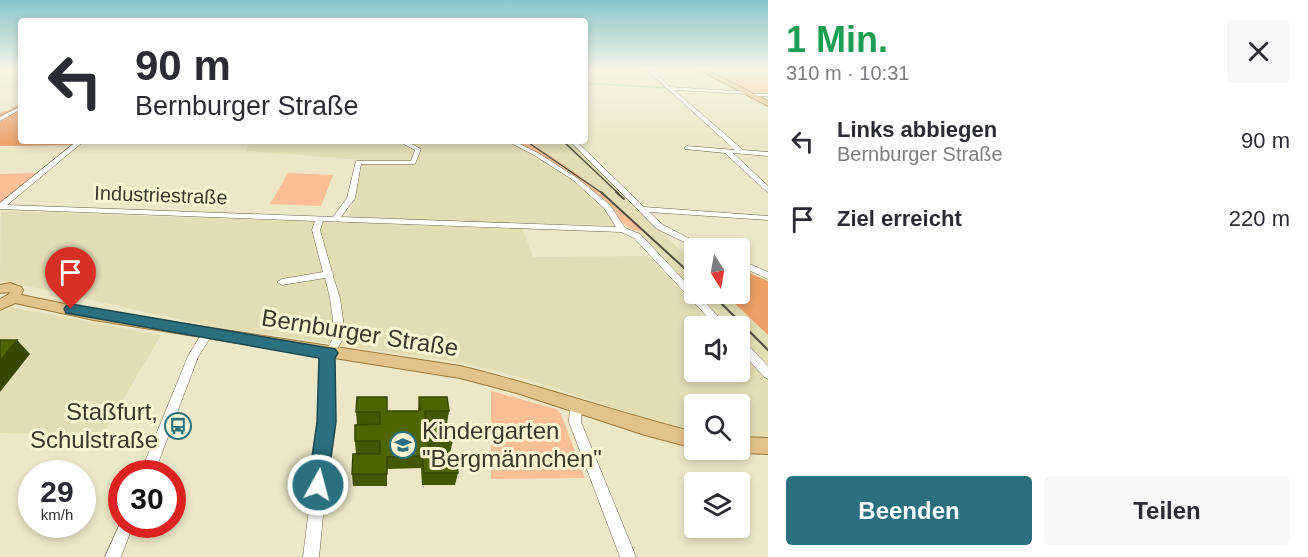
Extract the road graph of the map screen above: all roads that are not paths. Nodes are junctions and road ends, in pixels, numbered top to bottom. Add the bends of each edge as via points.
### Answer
1 (678, 96) edge
2 (754, 96) edge
3 (768, 104) edge
4 (18, 109) edge
5 (0, 119) edge
6 (77, 144) edge
7 (407, 144) edge
8 (516, 144) edge
9 (576, 144) edge
10 (687, 148) dead end
11 (727, 151) junction
12 (741, 152) junction
13 (753, 153) junction
14 (768, 154) edge
15 (738, 162) junction
16 (768, 190) edge
17 (0, 207) edge
18 (641, 208) junction
19 (768, 218) edge
20 (320, 219) junction
21 (335, 220) junction
22 (622, 230) junction
23 (684, 238) edge
24 (750, 268) edge
25 (330, 274) junction
26 (768, 276) edge
27 (282, 282) dead end
28 (0, 288) edge
29 (13, 298) junction
30 (0, 304) edge
31 (713, 316) edge
32 (208, 333) junction
33 (329, 353) junction
34 (750, 355) edge
35 (768, 374) edge
36 (576, 404) junction
37 (684, 437) edge
38 (750, 446) edge
39 (768, 446) edge
40 (152, 460) edge
41 (121, 538) edge
42 (113, 557) edge
43 (311, 557) edge
44 (628, 557) edge

1 - 12 street
2 - 3 main road
4 - 5 street
6 - 17 street
7 - 21 street via 418,149 412,163 358,162 351,198
8 - 22 street via 575,179 607,207
9 - 18 street
10 - 11 street
11 - 12 street
11 - 15 street
12 - 13 street
13 - 14 street
13 - 15 street
15 - 16 street
17 - 20 street, Industriestraße
18 - 19 street
18 - 23 street via 660,227
20 - 21 street, Industriestraße
20 - 25 street via 316,230
21 - 22 street, Industriestraße
22 - 31 street via 637,236
24 - 26 street
25 - 27 street
25 - 33 street via 340,335
28 - 29 main road via 16,288
29 - 30 main road
29 - 32 main road, Bernburger Straße
32 - 33 main road, Bernburger Straße
32 - 40 street via 193,356
33 - 36 main road, Bernburger Straße via 460,372
33 - 43 street via 326,422
34 - 35 street
36 - 37 main road, Bernburger Straße
36 - 44 street via 575,422
38 - 39 main road
41 - 42 street

